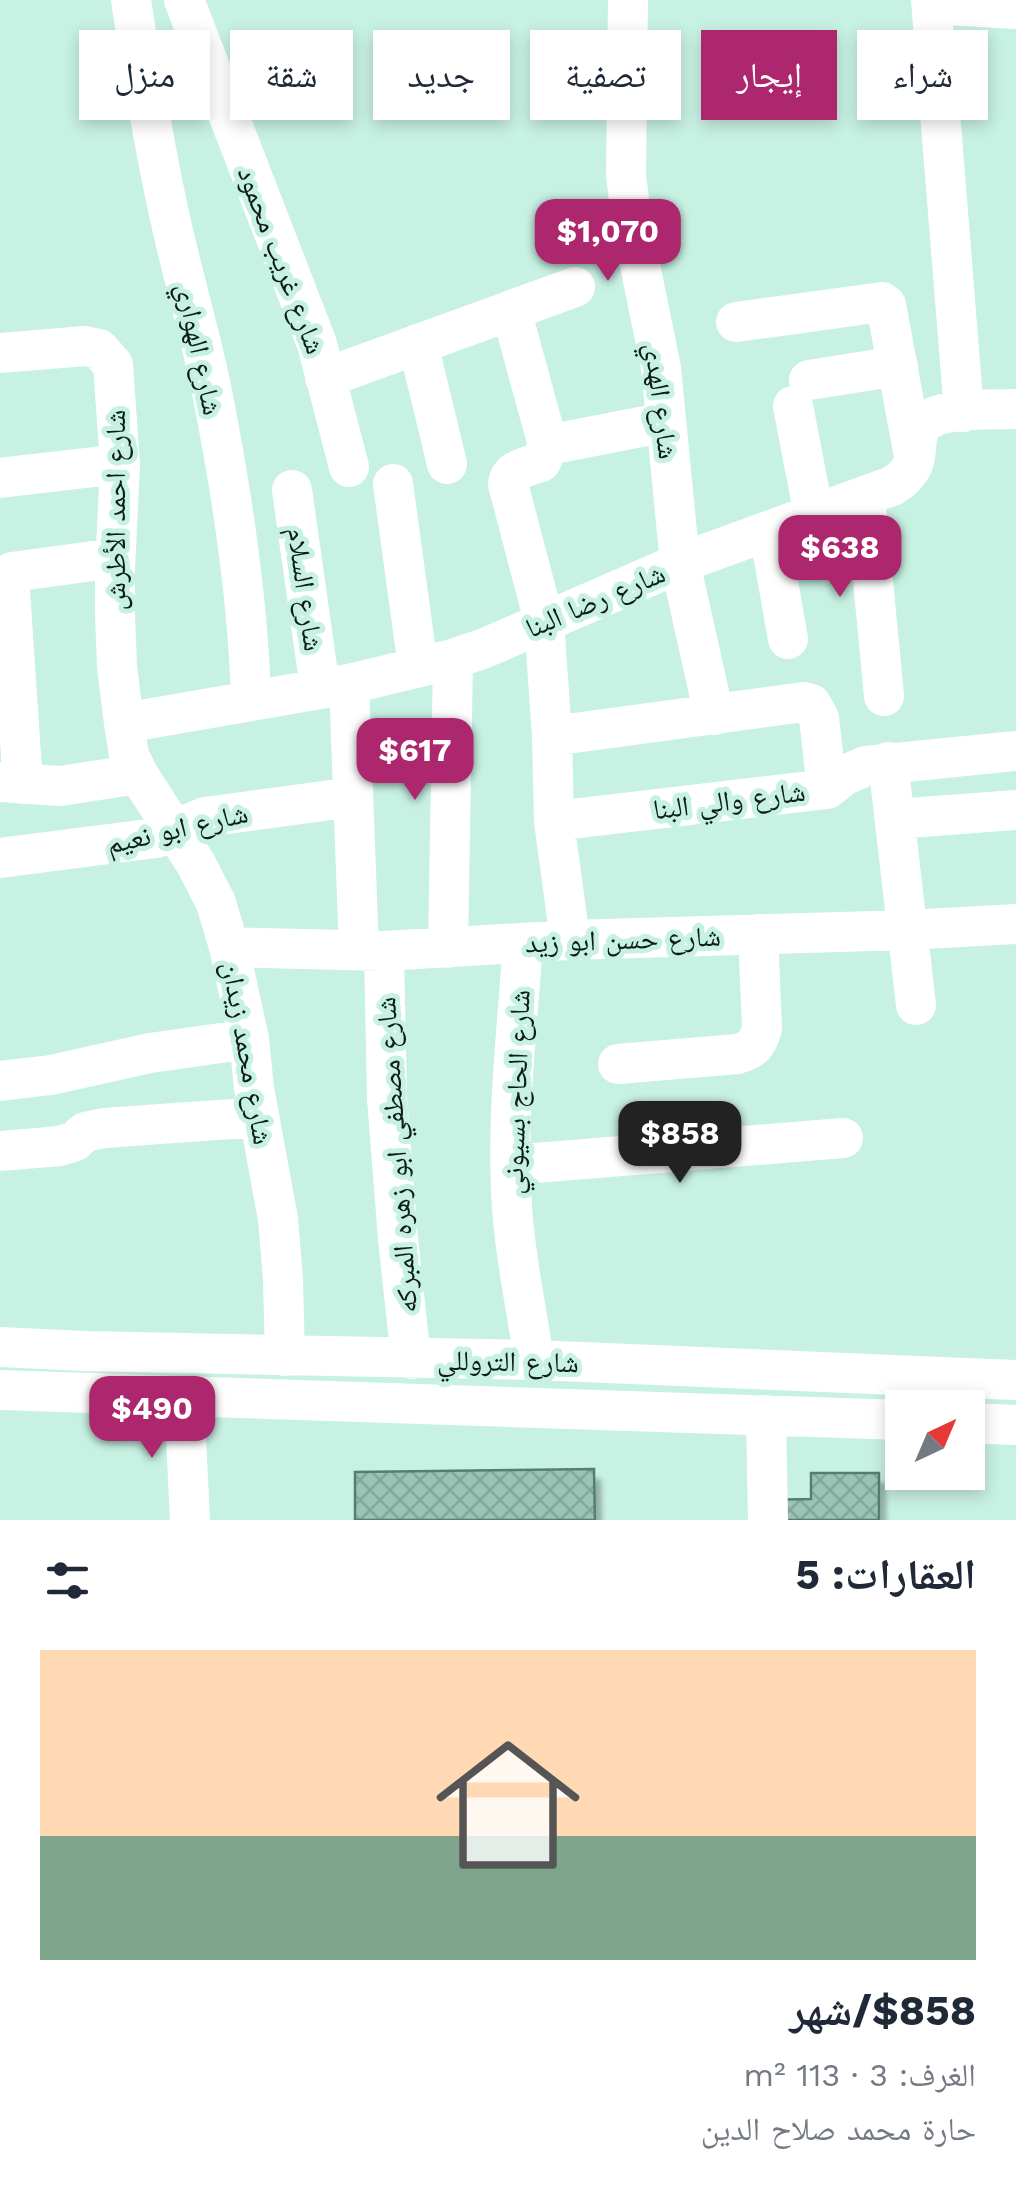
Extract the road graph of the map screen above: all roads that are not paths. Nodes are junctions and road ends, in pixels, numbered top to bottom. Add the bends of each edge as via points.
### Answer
1 (131, 0) edge
2 (184, 0) edge
3 (628, 0) edge
4 (932, 0) edge
5 (950, 0) edge
6 (1016, 4) edge
7 (574, 286) dead end
8 (511, 310) junction
9 (736, 322) dead end
10 (418, 344) junction
11 (0, 354) edge
12 (898, 366) junction
13 (325, 378) junction
14 (1016, 409) edge
15 (964, 412) junction
16 (666, 422) junction
17 (548, 445) junction
18 (916, 462) junction
19 (120, 464) junction
20 (447, 464) dead end
21 (349, 467) dead end
22 (0, 478) edge
23 (393, 484) dead end
24 (292, 490) dead end
25 (865, 496) junction
26 (814, 515) junction
27 (769, 531) junction
28 (115, 558) junction
29 (680, 564) junction
30 (544, 622) junction
31 (788, 640) dead end
32 (436, 663) junction
33 (334, 686) junction
34 (884, 696) dead end
35 (251, 700) junction
36 (714, 715) junction
37 (124, 723) junction
38 (552, 736) junction
39 (1016, 750) edge
40 (888, 762) junction
41 (138, 774) junction
42 (11, 783) edge
43 (828, 789) junction
44 (353, 797) junction
45 (1016, 810) edge
46 (894, 819) junction
47 (554, 820) junction
48 (174, 831) junction
49 (0, 858) edge
50 (1016, 924) edge
51 (907, 930) junction
52 (758, 934) junction
53 (570, 940) junction
54 (523, 943) junction
55 (230, 947) junction
56 (448, 948) junction
57 (372, 951) junction
58 (916, 1005) dead end
59 (249, 1039) junction
60 (618, 1064) dead end
61 (0, 1081) edge
62 (259, 1117) junction
63 (843, 1138) dead end
64 (0, 1151) edge
65 (510, 1165) junction
66 (0, 1347) edge
67 (285, 1356) junction
68 (411, 1358) junction
69 (534, 1360) junction
70 (1016, 1380) edge
71 (0, 1390) edge
72 (184, 1398) junction
73 (766, 1415) junction
74 (885, 1419) edge
75 (985, 1424) edge
76 (1016, 1425) edge
77 (190, 1520) edge
78 (768, 1520) edge

1 - 35 street, شارع الهواري via 152,136 233,509
2 - 13 street, شارع غريب محمود
3 - 16 street, شارع الهدي via 626,175
4 - 15 street
5 - 6 main road
7 - 8 street
8 - 10 street
8 - 17 street
9 - 12 street via 882,302
10 - 13 street
10 - 20 street
11 - 19 street, شارع احمد الأطرش via 99,349 112,366
12 - 18 street
12 - 26 street via 801,393
13 - 21 street, شارع غريب محمود
14 - 15 street
15 - 18 street via 923,424
16 - 17 street
16 - 29 street, شارع الهدي
17 - 30 street via 541,462 513,472 508,481
18 - 25 street, شارع رضا البنا via 902,480
19 - 22 street
19 - 28 street, شارع احمد الأطرش
23 - 32 street
24 - 33 street, شارع السلام
25 - 26 street, شارع رضا البنا
25 - 34 street
26 - 27 street, شارع رضا البنا
27 - 29 street, شارع رضا البنا
27 - 31 street
28 - 37 street, شارع احمد الأطرش
28 - 42 street via 10,576
29 - 30 street, شارع رضا البنا
29 - 36 street, شارع الهدي
30 - 32 street, شارع رضا البنا
30 - 38 street
32 - 33 street, شارع رضا البنا
32 - 56 street
33 - 35 street, شارع رضا البنا
33 - 44 street, شارع السلام
35 - 37 street, شارع رضا البنا
36 - 38 street
36 - 43 street via 811,704 819,718
37 - 41 street, شارع احمد الأطرش
38 - 47 street
39 - 40 street, شارع والي البنا
40 - 43 street, شارع والي البنا via 845,774
40 - 46 street
41 - 42 street via 60,786
41 - 48 street, شارع محمد زيدان
43 - 47 street, شارع والي البنا
44 - 48 street, شارع ابو نعيم via 204,816
44 - 57 street, شارع السلام
45 - 46 street
46 - 51 street
47 - 53 street
48 - 49 street, شارع ابو نعيم
48 - 55 street, شارع محمد زيدان via 216,903
50 - 51 street, شارع حسن ابو زيد
51 - 52 street, شارع حسن ابو زيد
51 - 58 street
52 - 53 street, شارع حسن ابو زيد
52 - 60 street via 762,1028 750,1051
53 - 54 street, شارع حسن ابو زيد
54 - 56 street, شارع حسن ابو زيد
54 - 65 street, شارع الحاج بسيوني
55 - 57 street, شارع حسن ابو زيد
55 - 59 street, شارع محمد زيدان
56 - 57 street, شارع حسن ابو زيد
57 - 68 street, شارع مصطفي ابو زهره المبركه
59 - 61 street
59 - 62 street, شارع محمد زيدان
62 - 64 street via 104,1128 60,1146
62 - 67 street, شارع محمد زيدان via 278,1219
63 - 65 street
65 - 69 street, شارع الحاج بسيوني
66 - 67 street, شارع التروللي
67 - 68 street, شارع التروللي
68 - 69 street, شارع التروللي
69 - 70 street, شارع التروللي
71 - 72 street, شارع التروللي
72 - 73 street, شارع التروللي
72 - 77 street
73 - 74 street, شارع التروللي
73 - 78 street
75 - 76 street

